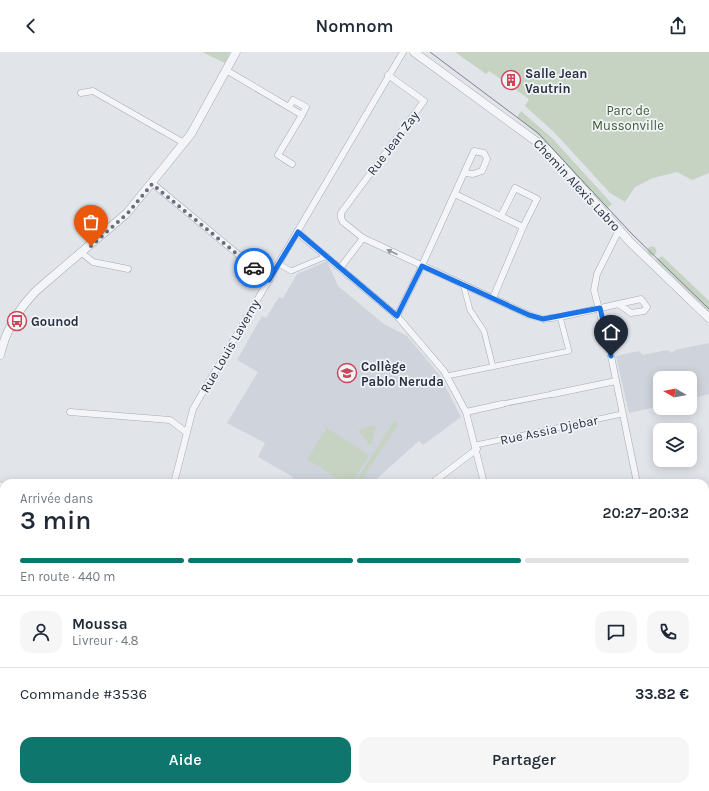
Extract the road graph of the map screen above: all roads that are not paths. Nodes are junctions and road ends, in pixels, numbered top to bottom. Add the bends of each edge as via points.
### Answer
1 (236, 52) edge
2 (403, 52) edge
3 (414, 52) edge
4 (226, 70) junction
5 (388, 75) junction
6 (81, 93) dead end
7 (184, 143) junction
8 (292, 164) dead end
9 (464, 173) dead end
10 (152, 184) junction
11 (455, 194) junction
12 (501, 216) junction
13 (523, 227) junction
14 (619, 230) junction
15 (298, 232) junction
16 (363, 238) junction
17 (82, 254) junction
18 (327, 256) junction
19 (279, 264) junction
20 (422, 266) junction
21 (340, 267) junction
22 (128, 269) dead end
23 (269, 280) junction
24 (463, 284) junction
25 (492, 298) junction
26 (620, 304) dead end
27 (600, 308) junction
28 (397, 316) junction
29 (560, 317) junction
30 (709, 318) edge
31 (0, 355) edge
32 (493, 366) junction
33 (447, 376) junction
34 (616, 381) junction
35 (554, 394) joint
36 (502, 404) joint
37 (70, 412) dead end
38 (466, 412) junction
39 (622, 414) junction
40 (186, 432) junction
41 (476, 447) junction
42 (175, 479) edge
43 (437, 479) edge
44 (483, 479) edge
45 (636, 479) edge

1 - 4 street
2 - 5 street, Rue Louis Laverny
3 - 14 street, Chemin Alexis Labro via 537,140
4 - 7 street via 199,121
4 - 8 street via 302,115 278,155
5 - 15 street, Rue Louis Laverny
5 - 16 street, Rue Jean Zay via 424,101 342,213 340,218 343,222
6 - 7 street via 93,91
7 - 10 street
9 - 11 street
10 - 17 street via 128,213
10 - 23 street
11 - 12 street
11 - 20 street
12 - 13 street
12 - 13 street via 515,188 537,199
13 - 25 street
14 - 27 street via 594,282
14 - 30 street, Chemin Alexis Labro
15 - 18 street
15 - 19 street, Rue Louis Laverny
20 -> 16 street
16 - 21 street
17 - 22 street via 93,262
17 - 31 street via 23,303 14,318
18 - 19 street via 291,271
18 - 21 street
19 - 23 street, Rue Louis Laverny
20 - 24 street
20 - 28 street
21 - 28 street
23 - 40 street, Rue Louis Laverny via 193,409
24 - 25 street
24 - 32 street via 470,310 484,331
25 - 29 street via 543,319
26 - 27 street
27 - 29 street
27 - 34 street
28 - 33 street
29 - 32 street via 569,351
32 - 33 street
33 - 38 street
34 - 35 street
34 - 39 street
35 - 36 street
36 - 38 street
37 - 40 street via 170,420
38 - 41 street
39 - 41 street, Rue Assia Djebar
39 - 45 street
40 - 42 street, Rue Louis Laverny
41 - 43 street
41 - 44 street

